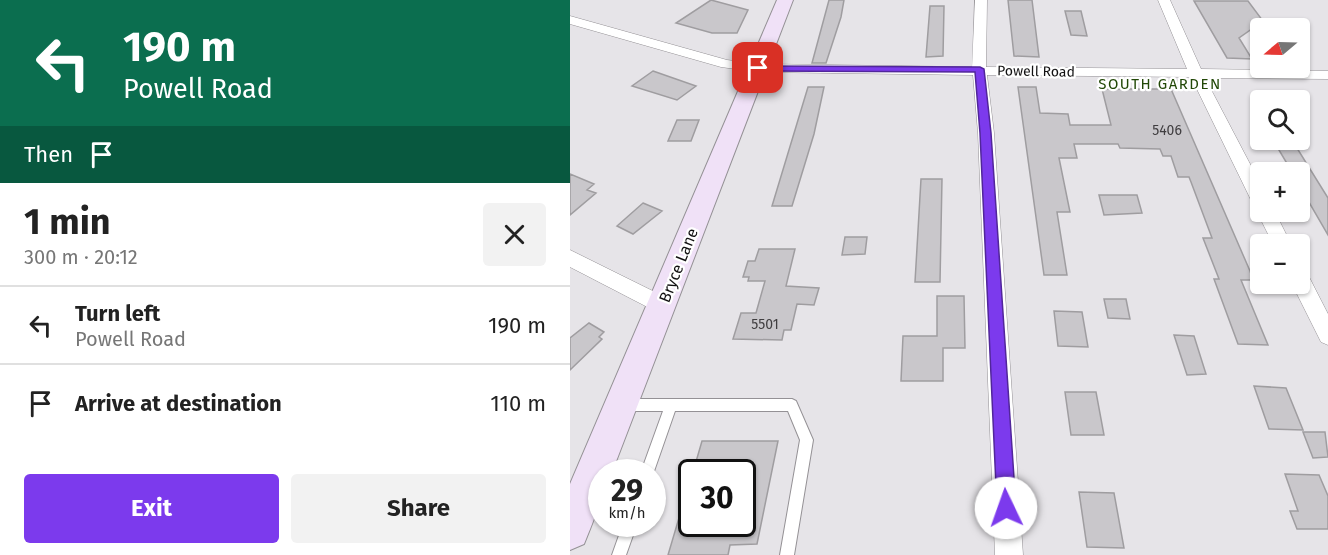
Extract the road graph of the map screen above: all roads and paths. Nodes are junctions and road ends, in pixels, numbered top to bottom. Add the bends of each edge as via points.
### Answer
1 (785, 0) edge
2 (981, 0) edge
3 (1164, 0) edge
4 (573, 23) edge
5 (758, 68) junction
6 (980, 69) junction
7 (1196, 74) junction
8 (1328, 75) edge
9 (1250, 180) edge
10 (570, 258) edge
11 (1308, 294) edge
12 (662, 305) junction
13 (1328, 335) edge
14 (621, 405) junction
15 (671, 405) junction
16 (652, 459) edge
17 (580, 516) edge
18 (625, 537) edge
19 (619, 555) edge
20 (787, 555) edge
21 (1009, 555) edge

1 - 5 street, Bryce Lane
2 - 6 street
3 - 7 street
4 - 5 street, Powell Road via 726,64
5 - 6 street, Powell Road
5 - 12 street, Bryce Lane
6 - 7 street, Powell Road
6 - 21 street
7 - 8 street, Powell Road
7 - 9 street
10 - 12 street
11 - 13 street
12 - 14 street, Bryce Lane
14 - 15 lane
14 - 17 street, Bryce Lane
15 - 16 lane
15 - 20 lane via 792,405 807,440
18 - 19 lane

